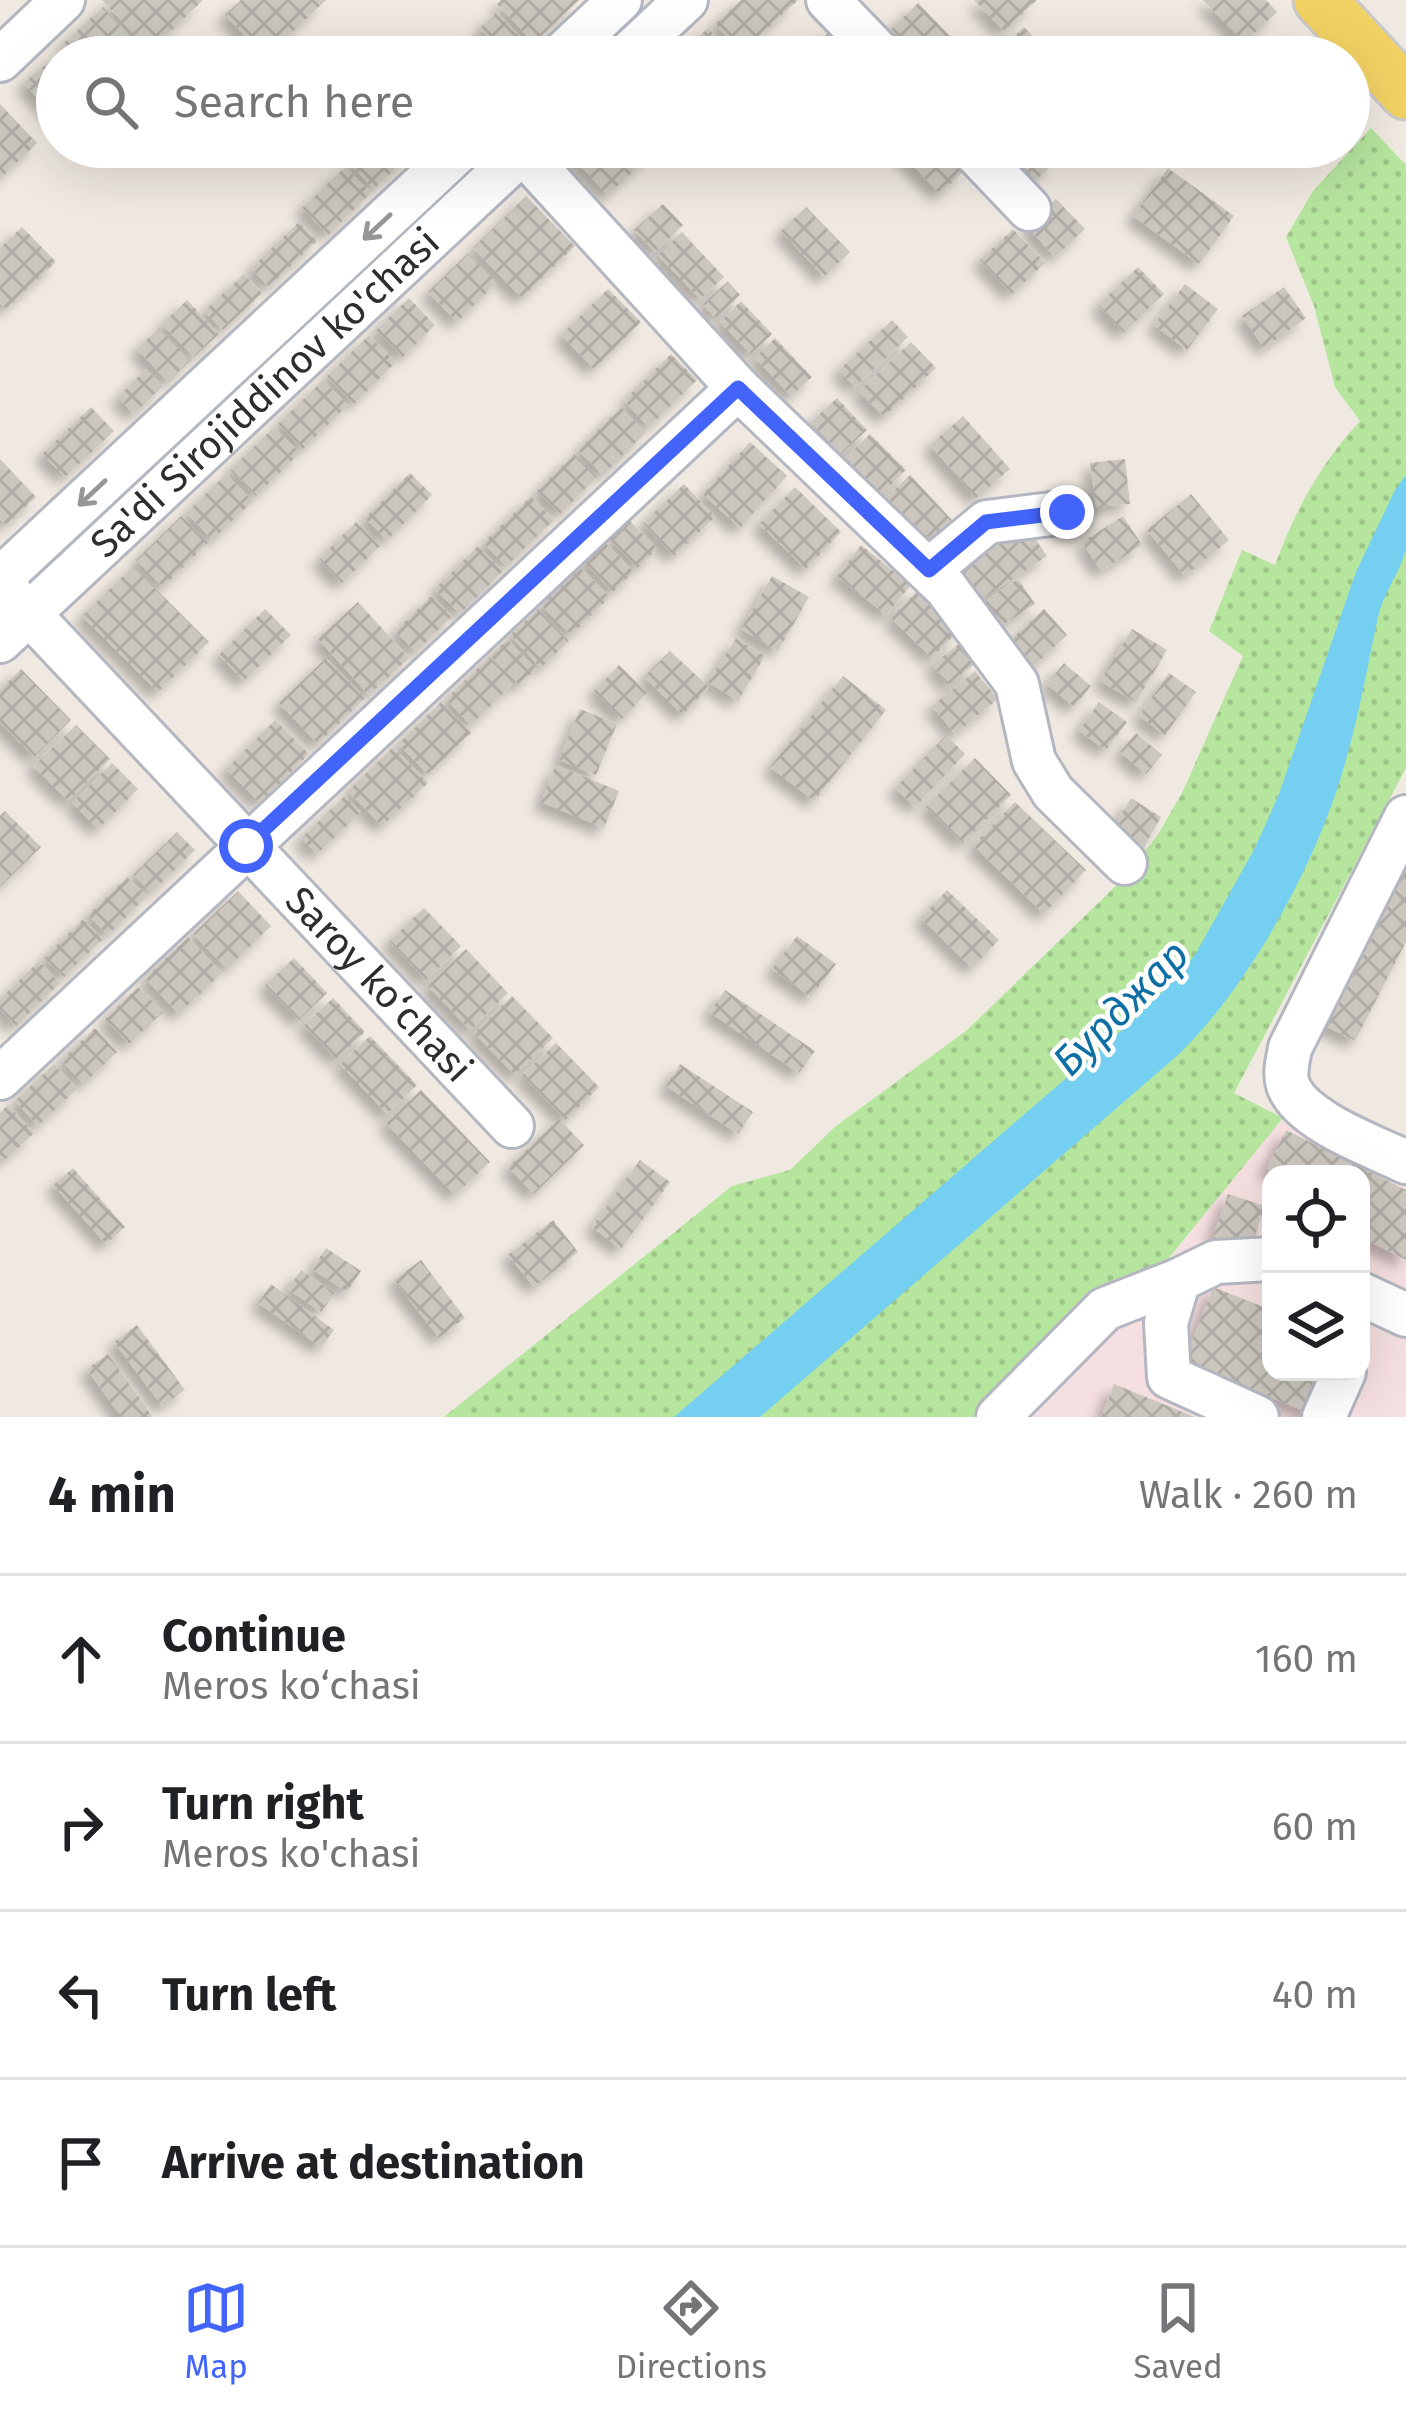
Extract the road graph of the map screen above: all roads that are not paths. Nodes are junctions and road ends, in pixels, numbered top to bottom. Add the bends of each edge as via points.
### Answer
1 (63, 0) edge
2 (620, 0) edge
3 (686, 0) edge
4 (828, 0) edge
5 (1320, 0) edge
6 (1353, 0) edge
7 (581, 36) edge
8 (647, 36) edge
9 (863, 36) edge
10 (1353, 36) edge
11 (1370, 54) edge
12 (1406, 57) edge
13 (0, 60) edge
14 (1406, 93) edge
15 (441, 168) edge
16 (503, 168) edge
17 (540, 168) edge
18 (990, 168) edge
19 (1029, 209) dead end
20 (738, 388) junction
21 (1067, 512) dead end
22 (929, 570) junction
23 (0, 581) edge
24 (15, 628) edge
25 (1406, 817) edge
26 (246, 846) junction
27 (1125, 863) dead end
28 (0, 1078) edge
29 (512, 1126) dead end
30 (1406, 1162) edge
31 (1262, 1259) edge
32 (1179, 1280) junction
33 (1340, 1381) edge
34 (998, 1417) edge
35 (1257, 1417) edge
36 (1324, 1417) edge

1 - 13 street
2 - 7 street
3 - 8 street
4 - 9 street
5 - 10 main road
6 - 12 main road
11 - 14 main road
15 -> 23 street, Sa'di Sirojiddinov ko'chasi
16 - 24 street, Sa'di Sirojiddinov ko'chasi
17 - 20 street
18 - 19 street
20 - 22 street
20 - 26 street
21 - 22 street via 986,522
22 - 27 street via 1017,684 1034,761 1053,792
23 - 24 street, Saroy ko‘chasi
24 - 26 street, Saroy ko‘chasi
25 - 30 street via 1290,1048 1286,1079 1314,1115
26 - 28 street
26 - 29 street, Saroy ko‘chasi
31 - 32 street via 1216,1262
32 - 34 street via 1105,1309
32 - 35 street via 1166,1323 1169,1377
33 - 36 street

